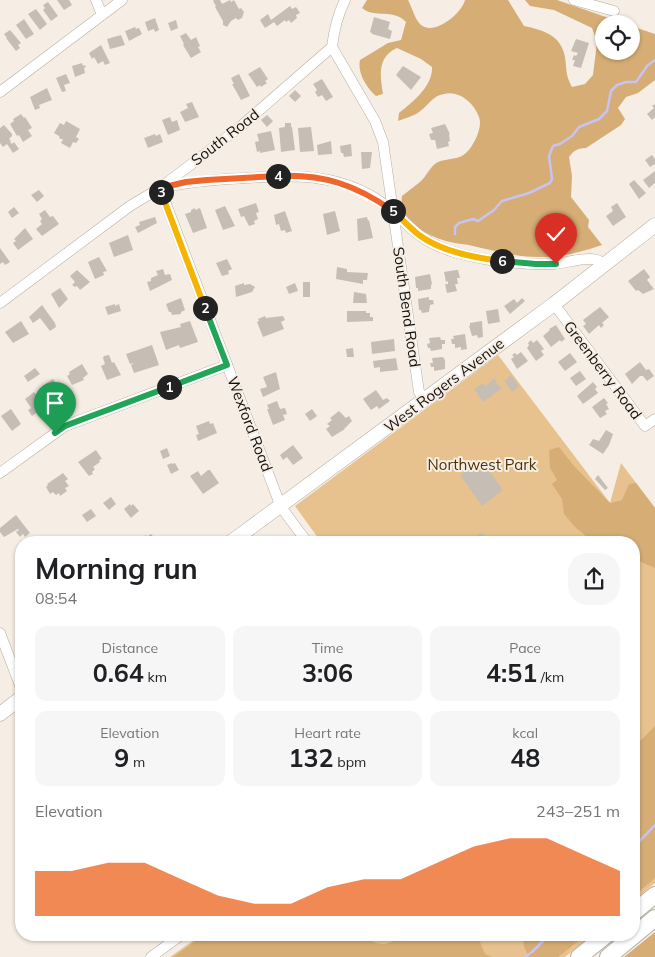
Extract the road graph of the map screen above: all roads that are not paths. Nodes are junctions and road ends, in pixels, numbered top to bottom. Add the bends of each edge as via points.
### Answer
1 (96, 0) edge
2 (122, 0) edge
3 (345, 0) edge
4 (574, 0) edge
5 (614, 11) dead end
6 (102, 15) junction
7 (332, 48) junction
8 (0, 92) edge
9 (160, 188) junction
10 (394, 212) junction
11 (655, 225) edge
12 (605, 265) junction
13 (0, 303) edge
14 (554, 304) junction
15 (227, 365) junction
16 (425, 399) junction
17 (655, 418) edge
18 (0, 473) edge
19 (282, 506) junction
20 (240, 536) edge
21 (303, 536) edge
22 (0, 633) edge
23 (15, 672) edge
24 (15, 703) edge
25 (0, 714) edge
26 (655, 895) edge
27 (640, 907) edge
28 (655, 918) edge
29 (640, 930) edge
30 (173, 941) edge
31 (599, 941) edge
32 (627, 941) edge
33 (151, 957) edge
34 (579, 957) edge
35 (608, 957) edge

1 - 6 street
2 - 6 street
3 - 7 street via 334,26
4 - 5 street
6 - 8 street
7 - 9 street, South Road via 247,121
7 - 10 street, South Bend Road via 380,132
9 - 10 street via 207,180 307,176 360,190
9 - 13 street, South Road via 130,206
9 - 15 street, Wexford Road
10 - 12 street via 434,244 470,256 536,264 594,259
10 - 16 street, South Bend Road via 420,392
11 - 12 street, West Rogers Avenue
12 - 14 street, West Rogers Avenue
14 - 16 street, West Rogers Avenue
14 - 17 street, Greenberry Road via 645,426
15 - 18 street via 65,426
15 - 19 street, Wexford Road
16 - 19 street, West Rogers Avenue
19 - 20 street, West Rogers Avenue
19 - 21 street, Wexford Road
22 - 23 street
24 - 25 street
26 - 27 main road
28 - 29 main road
30 - 33 street
31 - 34 main road
32 - 35 main road

